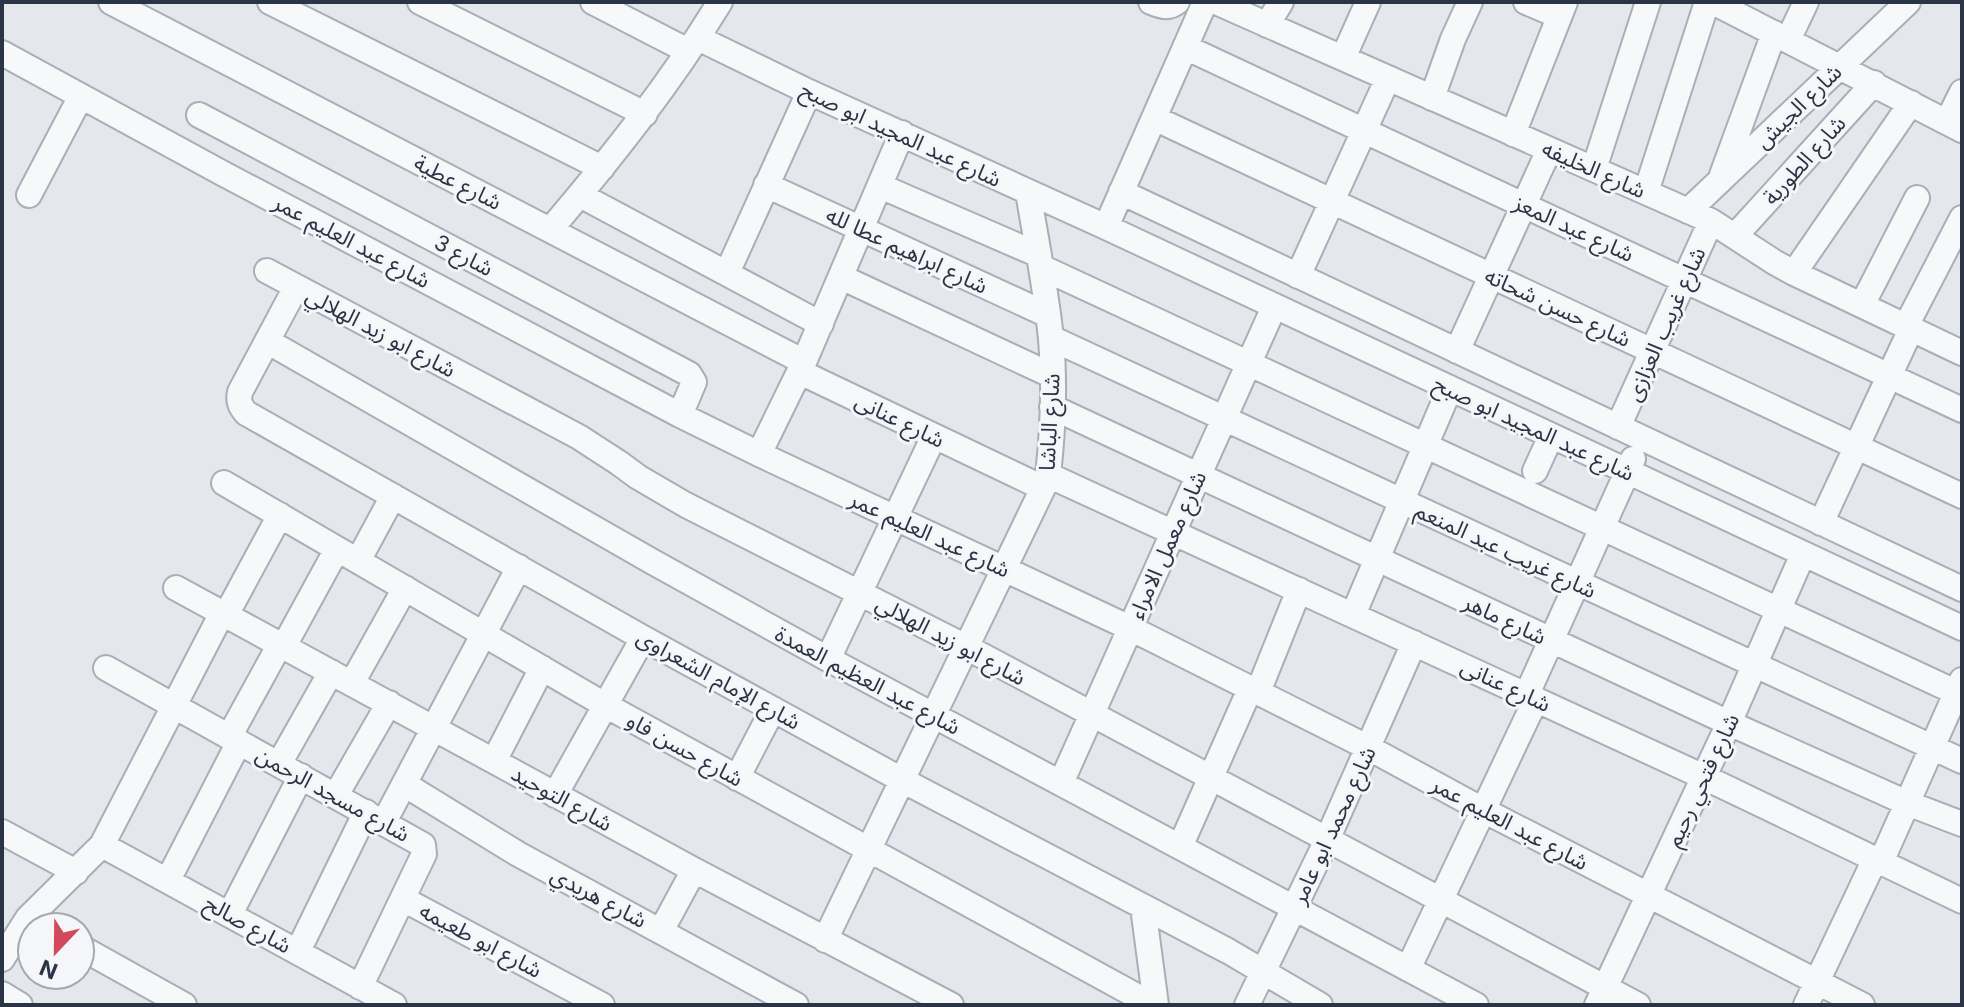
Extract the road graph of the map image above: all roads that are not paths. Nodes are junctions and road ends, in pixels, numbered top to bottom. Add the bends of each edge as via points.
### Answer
1 (111, 2) edge
2 (270, 2) edge
3 (420, 2) edge
4 (593, 2) edge
5 (720, 2) edge
6 (1151, 2) edge
7 (1177, 2) edge
8 (1205, 2) edge
9 (1216, 2) edge
10 (1368, 2) edge
11 (1470, 2) edge
12 (1526, 2) edge
13 (1648, 2) edge
14 (1707, 2) edge
15 (1713, 2) edge
16 (1806, 2) edge
17 (1908, 2) edge
18 (1562, 9) edge
19 (1270, 10) edge
20 (1781, 37) junction
21 (693, 44) junction
22 (1185, 47) junction
23 (2, 53) edge
24 (1343, 58) junction
25 (1840, 66) junction
26 (1388, 78) junction
27 (1874, 83) junction
28 (809, 92) junction
29 (1962, 92) edge
30 (81, 96) junction
31 (1432, 98) junction
32 (1911, 103) junction
33 (645, 114) junction
34 (199, 115) dead end
35 (1154, 118) junction
36 (1954, 126) edge
37 (1365, 131) junction
38 (902, 133) junction
39 (1513, 134) junction
40 (1549, 150) junction
41 (602, 168) junction
42 (1594, 169) junction
43 (1719, 181) junction
44 (766, 185) junction
45 (880, 186) junction
46 (1028, 192) junction
47 (1121, 192) junction
48 (1646, 192) junction
49 (29, 195) dead end
50 (580, 195) junction
51 (1917, 198) dead end
52 (1332, 201) junction
53 (1524, 205) junction
54 (1688, 211) junction
55 (1962, 218) edge
56 (1711, 221) junction
57 (1106, 227) junction
58 (861, 229) junction
59 (550, 230) junction
60 (1735, 236) junction
61 (1040, 261) junction
62 (267, 271) dead end
63 (727, 273) junction
64 (1794, 273) junction
65 (1298, 276) junction
66 (1491, 276) junction
67 (841, 277) junction
68 (1684, 280) junction
69 (296, 287) junction
70 (1862, 305) junction
71 (1274, 307) junction
72 (821, 324) junction
73 (1049, 327) junction
74 (1908, 328) junction
75 (267, 341) junction
76 (1457, 351) junction
77 (1652, 351) junction
78 (1962, 353) edge
79 (1249, 364) junction
80 (802, 367) junction
81 (1053, 376) junction
82 (1889, 376) junction
83 (1450, 388) junction
84 (1052, 407) junction
85 (1962, 410) edge
86 (680, 415) junction
87 (1224, 419) junction
88 (1618, 427) junction
89 (934, 436) junction
90 (1551, 436) junction
91 (1642, 438) junction
92 (1425, 446) junction
93 (1856, 446) junction
94 (759, 454) junction
95 (1535, 471) dead end
96 (1627, 471) junction
97 (1198, 476) junction
98 (1046, 482) junction
99 (224, 483) dead end
100 (393, 496) junction
101 (1962, 496) edge
102 (1402, 501) junction
103 (280, 515) junction
104 (895, 517) junction
105 (1821, 523) junction
106 (1602, 528) junction
107 (1173, 532) junction
108 (1803, 554) junction
109 (348, 555) junction
110 (1377, 559) junction
111 (519, 567) junction
112 (1005, 568) junction
113 (1577, 582) junction
114 (176, 588) dead end
115 (405, 588) junction
116 (1962, 589) edge
117 (1299, 590) junction
118 (860, 592) junction
119 (1778, 610) junction
120 (224, 614) junction
121 (1353, 615) junction
122 (1130, 628) junction
123 (1962, 628) edge
124 (483, 634) junction
125 (643, 638) junction
126 (1551, 640) junction
127 (1414, 643) junction
128 (282, 645) junction
129 (966, 647) junction
130 (828, 659) junction
131 (1754, 665) junction
132 (106, 668) dead end
133 (542, 668) junction
134 (341, 677) junction
135 (1960, 689) edge
136 (1254, 691) junction
137 (1531, 696) junction
138 (389, 703) junction
139 (605, 705) junction
140 (174, 706) junction
141 (773, 709) junction
142 (1092, 714) junction
143 (933, 716) junction
144 (1729, 723) junction
145 (434, 728) junction
146 (234, 739) junction
147 (1932, 747) junction
148 (1369, 748) junction
149 (494, 761) junction
150 (1962, 761) edge
151 (279, 764) junction
152 (301, 776) junction
153 (1704, 777) junction
154 (737, 778) junction
155 (1211, 778) junction
156 (902, 780) junction
157 (1061, 783) junction
158 (404, 784) junction
159 (336, 795) junction
160 (555, 795) junction
161 (1907, 803) junction
162 (1483, 810) junction
163 (375, 817) junction
164 (1962, 824) edge
165 (2, 832) edge
166 (1327, 840) junction
167 (102, 845) junction
168 (1180, 847) junction
169 (868, 850) junction
170 (1878, 861) junction
171 (694, 870) junction
172 (76, 872) junction
173 (168, 880) junction
174 (1649, 895) junction
175 (403, 899) junction
176 (1440, 900) junction
177 (1962, 901) edge
178 (1143, 907) junction
179 (1294, 908) junction
180 (36, 911) edge
181 (230, 914) junction
182 (661, 931) junction
183 (16, 936) edge
184 (825, 940) junction
185 (298, 951) junction
186 (96, 956) edge
187 (2, 959) edge
188 (1408, 969) junction
189 (1263, 972) junction
190 (1818, 982) junction
191 (2, 994) edge
192 (363, 994) edge
193 (1601, 996) edge
194 (918, 997) edge
195 (20, 1005) edge
196 (184, 1005) edge
197 (394, 1005) edge
198 (602, 1005) edge
199 (796, 1005) edge
200 (951, 1005) edge
201 (1155, 1005) edge
202 (1247, 1005) edge
203 (1320, 1005) edge
204 (1476, 1005) edge
205 (1638, 1005) edge
206 (1806, 1005) edge
207 (1862, 1005) edge

1 - 59 street, شارع عطية
2 - 41 street
3 - 33 street
4 - 21 street, شارع عبد المجيد ابو صبح
5 - 21 street
6 - 7 street via 1166,7
8 - 22 street
9 - 19 street, شارع الخليفه
10 - 24 street
11 - 31 street
12 - 18 street
13 - 42 street
14 - 48 street
15 - 20 street
16 - 20 street
17 - 25 street, شارع الجيش
18 - 39 street
19 - 24 street, شارع الخليفه
20 - 25 street
20 - 43 street
21 - 28 street, شارع عبد المجيد ابو صبح
21 - 33 street
22 - 35 street
22 - 37 street, شارع عبد المعز
23 - 30 street, شارع عبد العليم عمر
24 - 26 street, شارع الخليفه
25 - 27 street
25 - 43 street, شارع الجيش
26 - 31 street, شارع الخليفه
26 - 37 street
27 - 32 street
27 - 60 street, شارع الطورية
28 - 38 street, شارع عبد المجيد ابو صبح
28 - 44 street
29 - 36 street
30 - 49 street
30 - 86 street, شارع عبد العليم عمر
31 - 39 street, شارع الخليفه
32 - 36 street
32 - 64 street
33 - 41 street
34 - 86 street, شارع 3 via 689,374 693,387
35 - 47 street
35 - 52 street, شارع حسن شحاته
37 - 52 street
37 - 53 street, شارع عبد المعز
38 - 45 street
38 - 46 street, شارع عبد المجيد ابو صبح
39 - 40 street, شارع الخليفه
40 - 42 street, شارع الخليفه
40 - 53 street
41 - 50 street
42 - 48 street, شارع الخليفه
43 - 54 street, شارع الجيش
44 - 58 street, شارع ابراهيم عطا لله
44 - 63 street
45 - 58 street
45 - 61 street
46 - 57 street, شارع عبد المجيد ابو صبح
46 - 61 street, شارع الباشا
47 - 57 street
47 - 65 street, شارع عبد المجيد ابو صبح
48 - 54 street, شارع الخليفه
50 - 59 street
50 - 63 street
51 - 70 street
52 - 65 street
52 - 66 street, شارع حسن شحاته
53 - 66 street
53 - 68 street, شارع عبد المعز
54 - 56 street, شارع الخليفه
55 - 74 street
56 - 60 street, شارع الخليفه
56 - 68 street, شارع غريب العزازى
57 - 71 street, شارع عبد المجيد ابو صبح
58 - 67 street
58 - 73 street, شارع ابراهيم عطا لله
59 - 80 street, شارع عطية
60 - 64 street, شارع الخليفه
61 - 73 street, شارع الباشا
61 - 79 street
62 - 69 street, شارع ابو زيد الهلالي
63 - 72 street
64 - 70 street, شارع الخليفه
65 - 76 street, شارع عبد المجيد ابو صبح
66 - 76 street
66 - 77 street, شارع حسن شحاته
67 - 72 street
67 - 81 street
68 - 77 street, شارع غريب العزازى
68 - 82 street, شارع عبد المعز
69 - 75 street, شارع الإمام الشعراوى
69 - 118 street, شارع ابو زيد الهلالي via 579,437 686,505
70 - 74 street, شارع الخليفه
71 - 79 street, شارع معمل الامراء
71 - 83 street, شارع عبد المجيد ابو صبح
72 - 80 street
73 - 81 street, شارع الباشا
73 - 87 street, شارع غريب عبد المنعم
74 - 78 street, شارع الخليفه
74 - 82 street
75 - 100 street, شارع الإمام الشعراوى via 240,392 241,407
75 - 130 street, شارع عبد العظيم العمدة
76 - 88 street, شارع عبد المجيد ابو صبح
77 - 88 street, شارع غريب العزازى
77 - 93 street, شارع حسن شحاته
79 - 87 street, شارع معمل الامراء
79 - 92 street
80 - 89 street, شارع عنانى
80 - 94 street
81 - 84 street, شارع الباشا
82 - 85 street, شارع عبد المعز
82 - 93 street
83 - 90 street, شارع عبد المجيد ابو صبح
83 - 92 street
84 - 97 street, شارع ماهر
84 - 98 street, شارع الباشا
86 - 94 street, شارع عبد العليم عمر
87 - 97 street, شارع معمل الامراء
87 - 102 street, شارع غريب عبد المنعم
88 - 91 street, شارع عبد المجيد ابو صبح
89 - 98 street, شارع عنانى
89 - 104 street
90 - 95 street
90 - 96 street, شارع عبد المجيد ابو صبح
91 - 96 street
91 - 105 street, شارع عبد المجيد ابو صبح
92 - 102 street
92 - 106 street
93 - 101 street, شارع حسن شحاته
93 - 105 street
94 - 104 street, شارع عبد العليم عمر
96 - 106 street
96 - 108 street, شارع عبد المجيد ابو صبح
97 - 107 street, شارع معمل الامراء
97 - 110 street, شارع ماهر
98 - 107 street, شارع عنانى
98 - 112 street, شارع الباشا
99 - 103 street, شارع حسن فاو
100 - 109 street
100 - 111 street, شارع الإمام الشعراوى
102 - 110 street
102 - 113 street, شارع غريب عبد المنعم
103 - 109 street, شارع حسن فاو
103 - 120 street
104 - 112 street, شارع عبد العليم عمر
104 - 118 street
105 - 116 street, شارع عبد المجيد ابو صبح
106 - 113 street
106 - 119 street
107 - 117 street, شارع عنانى
107 - 122 street, شارع معمل الامراء
108 - 119 street, شارع فتحي رحيم
108 - 123 street, شارع عبد المجيد ابو صبح
109 - 115 street, شارع حسن فاو
109 - 128 street
110 - 121 street
110 - 126 street, شارع ماهر
111 - 124 street
111 - 125 street, شارع الإمام الشعراوى
112 - 122 street, شارع عبد العليم عمر
112 - 129 street, شارع الباشا
113 - 126 street
113 - 131 street, شارع غريب عبد المنعم
114 - 120 street, شارع التوحيد
115 - 124 street, شارع حسن فاو
115 - 134 street
117 - 121 street, شارع عنانى
117 - 136 street
118 - 129 street, شارع ابو زيد الهلالي
118 - 130 street
119 - 131 street, شارع فتحي رحيم
119 - 135 street
120 - 128 street, شارع التوحيد
120 - 140 street
121 - 127 street, شارع عنانى
122 - 136 street, شارع عبد العليم عمر
122 - 142 street, شارع معمل الامراء
124 - 133 street, شارع حسن فاو
124 - 145 street
125 - 139 street
125 - 141 street, شارع الإمام الشعراوى
126 - 137 street
126 - 144 street, شارع ماهر
127 - 137 street, شارع عنانى
127 - 148 street, شارع محمد ابو عامر
128 - 134 street, شارع التوحيد
128 - 146 street
129 - 142 street, شارع ابو زيد الهلالي
129 - 143 street, شارع الباشا
130 - 143 street, شارع عبد العظيم العمدة
131 - 144 street, شارع فتحي رحيم
131 - 147 street, شارع غريب عبد المنعم
132 - 140 street, شارع مسجد الرحمن
133 - 139 street, شارع حسن فاو
133 - 149 street
134 - 138 street, شارع التوحيد
134 - 151 street
135 - 147 street
136 - 148 street, شارع عبد العليم عمر
136 - 155 street
137 - 153 street, شارع عنانى
137 - 162 street
138 - 145 street, شارع التوحيد
138 - 159 street
139 - 154 street, شارع حسن فاو
139 - 160 street
140 - 146 street, شارع مسجد الرحمن
140 - 167 street
141 - 154 street
141 - 156 street, شارع الإمام الشعراوى
142 - 155 street, شارع ابو زيد الهلالي
142 - 157 street, شارع معمل الامراء
143 - 156 street, شارع الباشا
143 - 157 street, شارع عبد العظيم العمدة
144 - 153 street, شارع فتحي رحيم
144 - 161 street, شارع ماهر
145 - 149 street, شارع التوحيد
145 - 158 street
146 - 151 street, شارع مسجد الرحمن
146 - 173 street
147 - 150 street, شارع غريب عبد المنعم
147 - 161 street
148 - 162 street, شارع عبد العليم عمر
148 - 166 street, شارع محمد ابو عامر
149 - 160 street, شارع التوحيد
151 - 152 street, شارع مسجد الرحمن
152 - 159 street, شارع مسجد الرحمن
152 - 181 street
153 - 170 street, شارع عنانى
153 - 174 street, شارع فتحي رحيم
154 - 169 street, شارع حسن فاو
155 - 166 street, شارع ابو زيد الهلالي
155 - 168 street
156 - 169 street, شارع الباشا
156 - 178 street, شارع الإمام الشعراوى
157 - 168 street, شارع عبد العظيم العمدة
158 - 163 street
158 - 182 street, شارع هريدي via 506,847
159 - 163 street, شارع مسجد الرحمن
160 - 171 street, شارع التوحيد
161 - 164 street, شارع ماهر
161 - 170 street
162 - 174 street, شارع عبد العليم عمر
162 - 176 street
163 - 175 street, شارع مسجد الرحمن via 424,849
163 - 185 street
165 - 172 street
166 - 176 street, شارع ابو زيد الهلالي
166 - 179 street, شارع محمد ابو عامر
167 - 172 street
167 - 173 street, شارع صالح
168 - 179 street, شارع عبد العظيم العمدة
169 - 184 street, شارع الباشا
169 - 201 street, شارع حسن فاو
170 - 177 street, شارع عنانى
170 - 190 street
171 - 182 street
171 - 184 street, شارع التوحيد
172 - 180 street
173 - 181 street, شارع صالح
174 - 190 street, شارع عبد العليم عمر
174 - 193 street, شارع فتحي رحيم
175 - 192 street, شارع مسجد الرحمن
175 - 198 street, شارع ابو طعيمه
176 - 188 street
176 - 193 street, شارع ابو زيد الهلالي
178 - 189 street, شارع الإمام الشعراوى
178 - 201 street
179 - 188 street, شارع عبد العظيم العمدة
179 - 189 street, شارع محمد ابو عامر
181 - 185 street, شارع صالح
182 - 199 street, شارع هريدي
183 - 187 street
184 - 194 street, شارع التوحيد
185 - 192 street, شارع صالح
186 - 196 street
188 - 204 street, شارع عبد العظيم العمدة
189 - 202 street, شارع محمد ابو عامر
189 - 203 street, شارع الإمام الشعراوى
190 - 206 street
190 - 207 street, شارع عبد العليم عمر
191 - 195 street
192 - 197 street, شارع صالح
193 - 205 street, شارع ابو زيد الهلالي
194 - 200 street, شارع التوحيد

